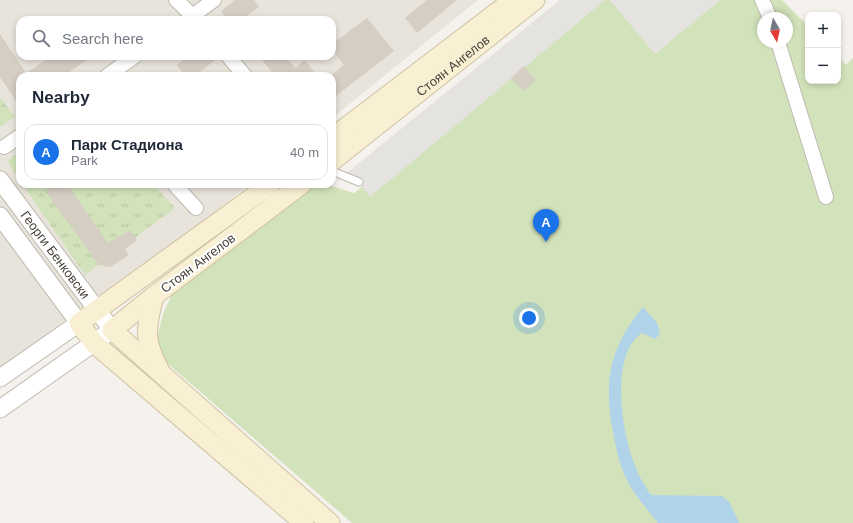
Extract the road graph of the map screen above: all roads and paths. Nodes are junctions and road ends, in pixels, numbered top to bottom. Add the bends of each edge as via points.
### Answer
1 (176, 0) edge
2 (214, 0) edge
3 (513, 0) edge
4 (535, 0) edge
5 (762, 0) edge
6 (767, 12) edge
7 (189, 16) edge
8 (195, 16) edge
9 (780, 48) edge
10 (130, 60) edge
11 (232, 60) edge
12 (113, 72) edge
13 (242, 72) edge
14 (336, 135) edge
15 (16, 139) edge
16 (4, 147) dead end
17 (336, 158) edge
18 (336, 173) edge
19 (0, 180) edge
20 (359, 182) dead end
21 (178, 188) edge
22 (266, 188) edge
23 (297, 188) edge
24 (826, 197) dead end
25 (196, 208) dead end
26 (0, 216) edge
27 (154, 296) junction
28 (97, 311) junction
29 (79, 323) junction
30 (112, 330) junction
31 (94, 343) junction
32 (3, 375) edge
33 (163, 376) junction
34 (0, 409) edge
35 (298, 521) edge
36 (330, 523) edge

1 - 7 street
2 - 8 street
3 - 14 main road, Стоян Ангелов
4 - 17 main road, Стоян Ангелов
5 - 6 street
9 - 24 street
10 - 12 street
11 - 13 street
15 - 16 street
18 - 20 lane
19 - 28 street, Георги Бенковски
21 - 25 street
22 - 28 main road, Стоян Ангелов
23 - 27 main road, Стоян Ангелов
26 - 29 street, Георги Бенковски
27 - 30 main road, Стоян Ангелов
27 - 33 main road via 146,339
28 - 29 main road, Стоян Ангелов
28 - 30 street, Георги Бенковски
29 - 31 main road, Георги Бенковски
29 - 32 street
30 - 31 street, Стоян Ангелов
30 - 33 main road
31 - 34 street, Стоян Ангелов
31 - 35 main road, Георги Бенковски
33 - 36 main road

